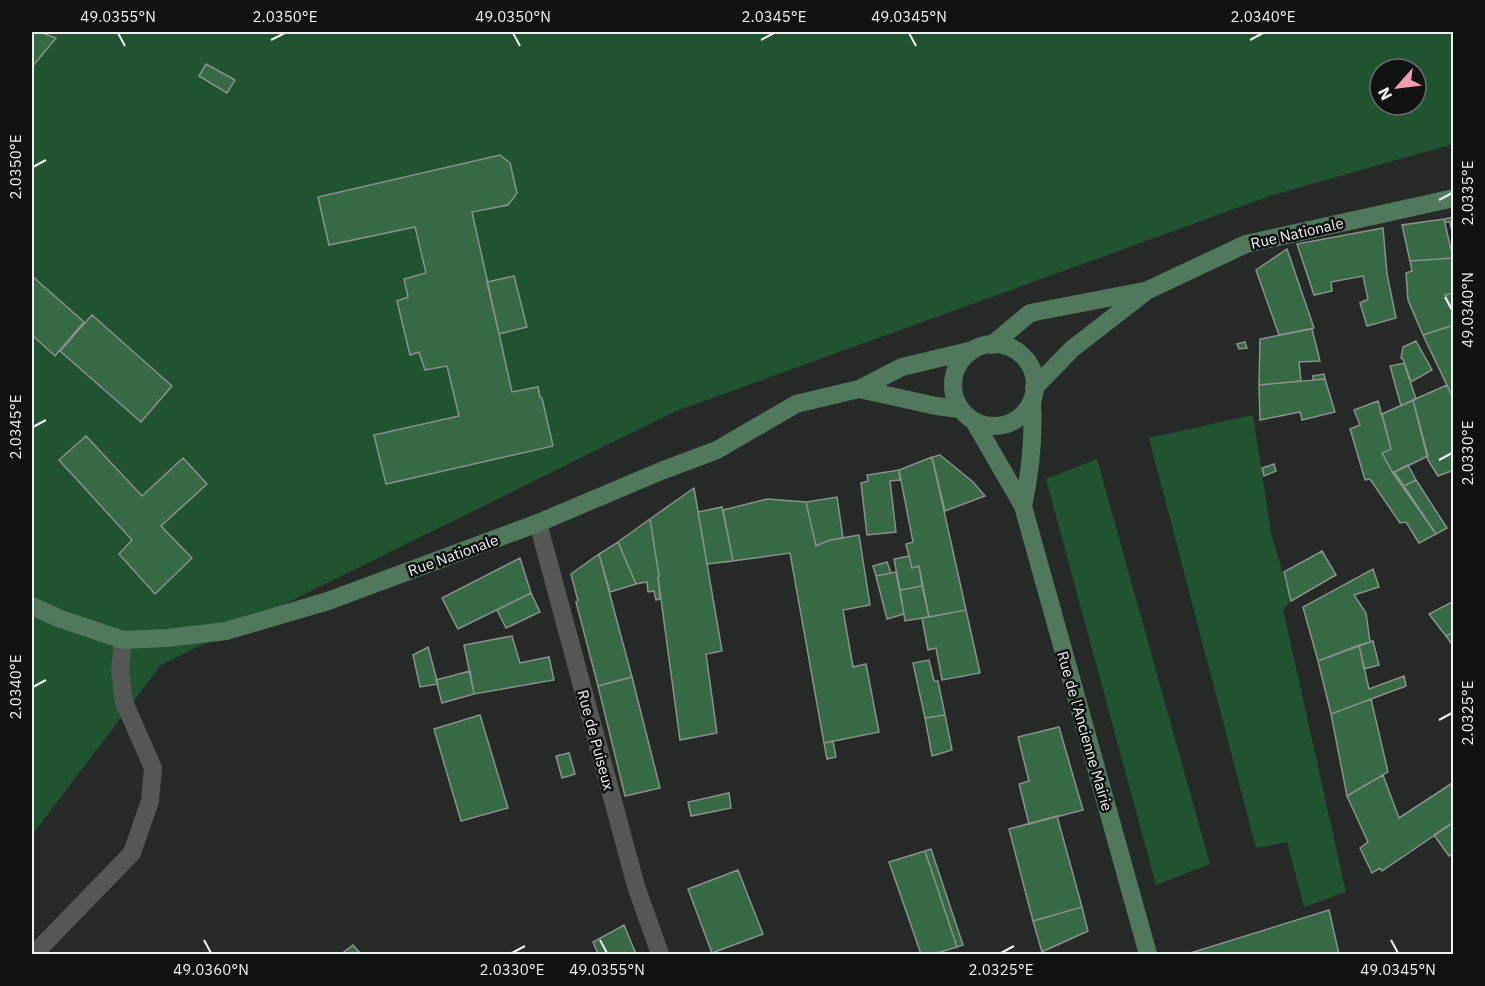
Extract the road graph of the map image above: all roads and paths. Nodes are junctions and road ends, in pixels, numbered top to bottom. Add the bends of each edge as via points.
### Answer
1 (1454, 198) edge
2 (1148, 290) junction
3 (992, 345) junction
4 (973, 350) junction
5 (860, 389) junction
6 (1033, 394) junction
7 (967, 415) junction
8 (1023, 506) junction
9 (538, 523) junction
10 (32, 606) edge
11 (123, 640) junction
12 (34, 954) edge
13 (660, 954) edge
14 (1148, 954) edge

1 - 2 street, Rue Nationale via 1246,244
2 - 3 street, Rue Nationale via 1030,313
2 - 6 street, Rue Nationale via 1072,349
3 - 4 street
3 - 6 street via 1023,357 1033,377
4 - 5 street, Rue Nationale via 902,367
4 - 7 street via 954,376 953,388
5 - 7 street, Rue Nationale
5 - 9 street, Rue Nationale via 796,404 717,450
6 - 7 street via 1026,411 1007,424 984,425
6 - 8 street, Rue de l'Ancienne Mairie via 1031,471
7 - 8 street, Rue de l'Ancienne Mairie
8 - 14 street, Rue de l'Ancienne Mairie
9 - 11 street, Rue Nationale via 328,601 248,625 226,631
9 - 13 street, Rue de Puiseux via 636,886
10 - 11 street, Rue Nationale
11 - 12 street via 120,671 124,702 153,768 150,801 132,853

